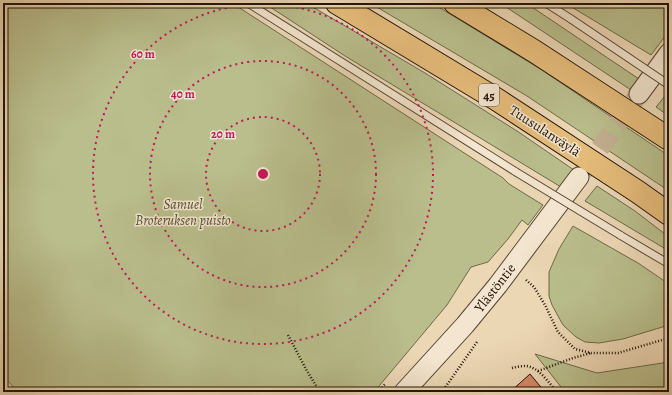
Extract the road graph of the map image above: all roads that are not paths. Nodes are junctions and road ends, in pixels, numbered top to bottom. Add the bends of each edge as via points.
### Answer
1 (248, 3) edge
2 (337, 3) edge
3 (455, 3) edge
4 (546, 3) edge
5 (669, 53) edge
6 (669, 85) edge
7 (639, 94) tunnel mouth
8 (669, 139) edge
9 (579, 177) tunnel mouth
10 (669, 214) edge
11 (669, 264) edge
12 (404, 392) edge

1 - 11 lane, bridge via 516,172
2 - 10 highway, Tuusulanväylä / 45 via 496,99
3 - 8 highway
4 - 6 lane, bridge
5 - 7 street
9 - 12 street, Ylästöntie via 498,285

